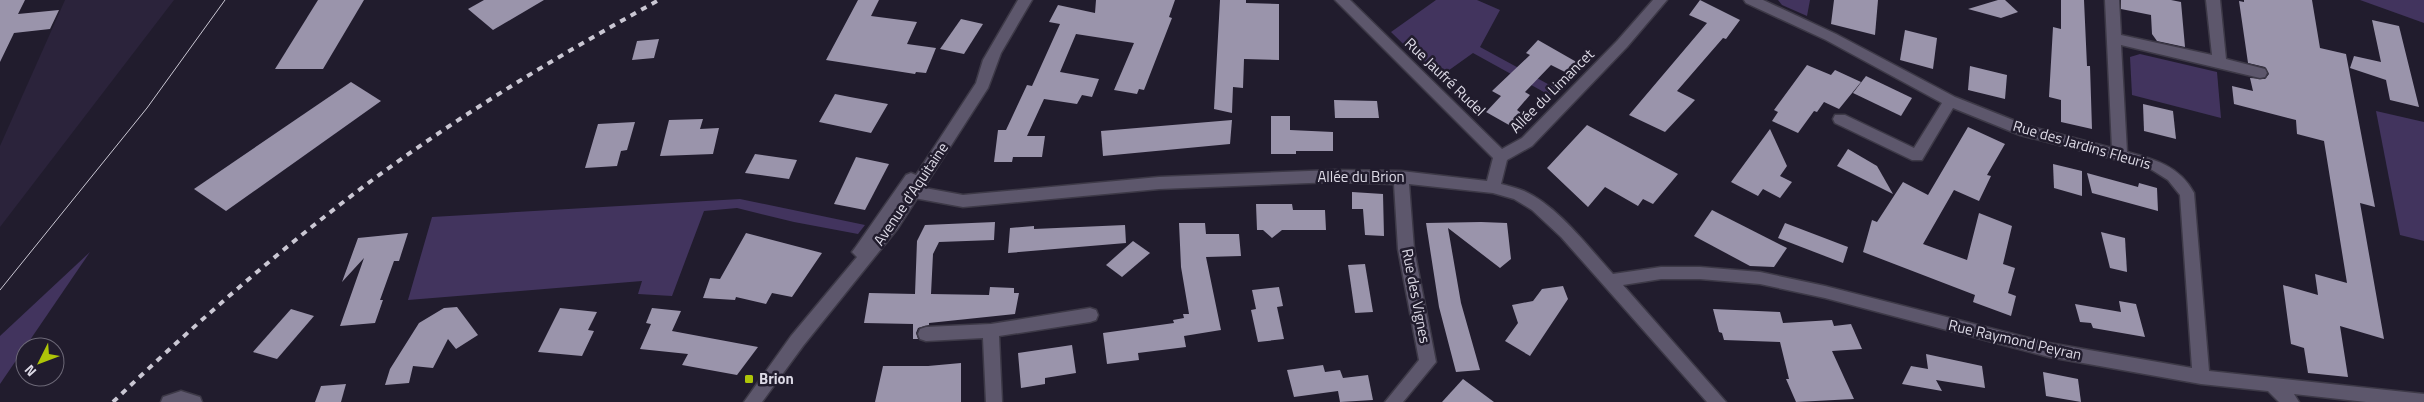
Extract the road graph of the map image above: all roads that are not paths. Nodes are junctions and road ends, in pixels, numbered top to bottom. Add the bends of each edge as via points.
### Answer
1 (1025, 0) edge
2 (1342, 0) edge
3 (1660, 0) edge
4 (2112, 0) edge
5 (2212, 0) edge
6 (1756, 1) edge
7 (2112, 38) junction
8 (2219, 62) junction
9 (2260, 73) dead end
10 (1950, 101) junction
11 (1840, 119) dead end
12 (2120, 156) junction
13 (1501, 157) junction
14 (1401, 177) junction
15 (1493, 187) junction
16 (910, 190) junction
17 (1609, 281) junction
18 (1090, 314) dead end
19 (991, 331) junction
20 (926, 334) dead end
21 (2201, 376) junction
22 (2271, 384) junction
23 (2424, 401) edge
24 (169, 402) edge
25 (194, 402) edge
26 (752, 402) edge
27 (994, 402) edge
28 (1393, 402) edge
29 (1718, 402) edge
30 (2291, 402) edge

1 - 16 street, Avenue d'Aquitaine via 994,53 982,84
2 - 13 street, Rue Jaufré Rudel
3 - 13 street, Allée du Limancet via 1527,142
4 - 7 street
5 - 8 street
6 - 10 street, Rue des Jardins Fleuris
7 - 8 street
7 - 12 street
8 - 9 street
10 - 11 street via 1917,156
10 - 12 street, Rue des Jardins Fleuris via 2025,131
12 - 21 street, Rue des Jardins Fleuris via 2153,164 2174,176 2187,193
13 - 15 street
14 - 15 street, Allée du Brion
14 - 16 street, Allée du Brion via 1335,176 1159,183 963,201
14 - 28 street, Rue des Vignes via 1406,249 1428,362
15 - 17 street, Allée du Brion via 1519,195 1537,206
16 - 26 street, Avenue d'Aquitaine via 885,236 811,324
17 - 21 street, Rue Raymond Peyran via 1661,273 1760,278 2049,350
17 - 29 street, Allée du Brion
18 - 19 street
19 - 20 street
19 - 27 street
21 - 22 street, Rue Raymond Peyran
22 - 23 street, Rue Raymond Peyran
22 - 30 street
24 - 25 street via 181,398

